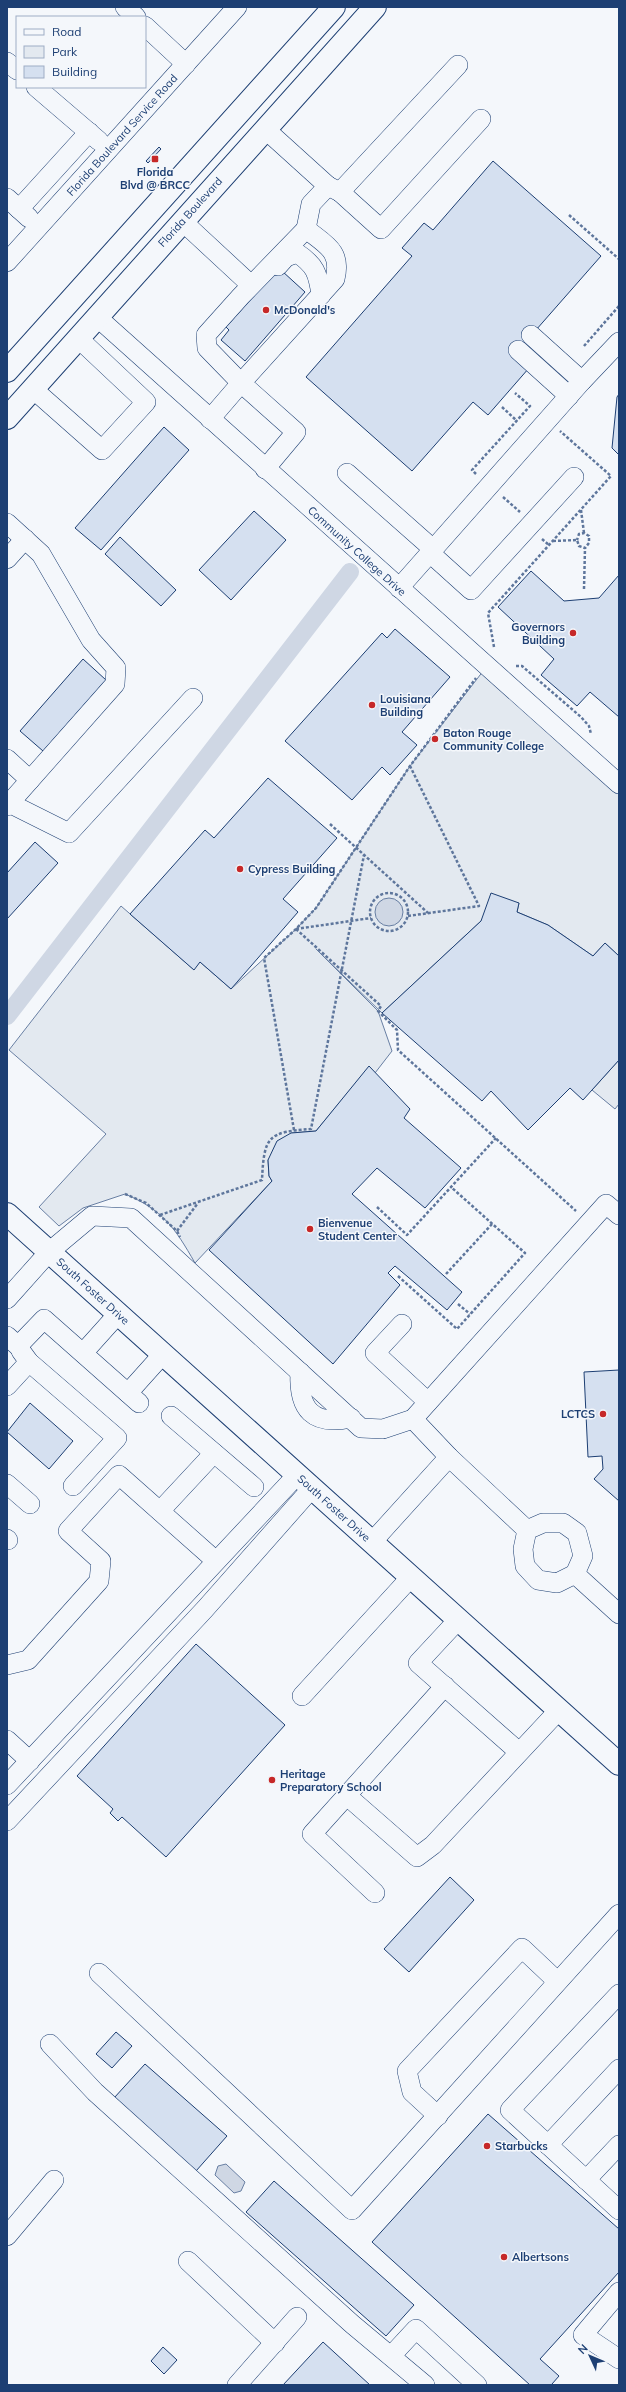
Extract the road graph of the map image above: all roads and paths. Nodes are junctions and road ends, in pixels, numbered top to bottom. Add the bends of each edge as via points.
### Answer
1 (237, 7) edge
2 (334, 7) edge
3 (375, 7) edge
4 (146, 27) edge
5 (7, 62) edge
6 (186, 64) junction
7 (458, 65) dead end
8 (16, 69) edge
9 (37, 88) edge
10 (481, 119) dead end
11 (265, 129) junction
12 (89, 132) junction
13 (109, 150) junction
14 (334, 189) junction
15 (160, 201) junction
16 (13, 204) edge
17 (569, 216) dead end
18 (182, 221) junction
19 (39, 227) junction
20 (306, 228) junction
21 (619, 259) edge
22 (7, 262) edge
23 (251, 286) junction
24 (321, 295) junction
25 (619, 306) edge
26 (97, 317) junction
27 (215, 326) junction
28 (531, 335) dead end
29 (78, 338) junction
30 (619, 342) edge
31 (584, 346) dead end
32 (518, 350) dead end
33 (7, 371) edge
34 (582, 380) junction
35 (241, 383) junction
36 (33, 389) junction
37 (569, 396) junction
38 (502, 407) dead end
39 (7, 418) edge
40 (210, 419) junction
41 (517, 421) dead end
42 (560, 430) dead end
43 (265, 468) junction
44 (347, 473) dead end
45 (574, 477) dead end
46 (581, 510) junction
47 (7, 523) edge
48 (584, 533) junction
49 (25, 539) junction
50 (577, 540) junction
51 (553, 541) junction
52 (585, 548) junction
53 (431, 551) junction
54 (7, 559) edge
55 (399, 588) junction
56 (584, 589) dead end
57 (487, 666) junction
58 (511, 666) dead end
59 (193, 698) dead end
60 (592, 736) dead end
61 (7, 759) edge
62 (410, 766) junction
63 (30, 780) junction
64 (619, 784) edge
65 (8, 805) edge
66 (330, 824) dead end
67 (356, 847) junction
68 (364, 854) junction
69 (406, 892) junction
70 (404, 899) junction
71 (428, 913) junction
72 (408, 916) junction
73 (371, 918) junction
74 (351, 922) junction
75 (296, 929) junction
76 (342, 971) junction
77 (294, 1130) junction
78 (496, 1138) junction
79 (451, 1187) junction
80 (199, 1202) junction
81 (377, 1207) dead end
82 (613, 1209) edge
83 (7, 1214) edge
84 (581, 1215) dead end
85 (160, 1216) dead end
86 (492, 1224) junction
87 (177, 1231) dead end
88 (49, 1252) junction
89 (446, 1274) dead end
90 (398, 1276) dead end
91 (8, 1297) edge
92 (458, 1304) dead end
93 (118, 1314) junction
94 (470, 1314) junction
95 (402, 1324) dead end
96 (18, 1348) edge
97 (83, 1353) junction
98 (163, 1354) junction
99 (7, 1386) edge
100 (428, 1402) junction
101 (171, 1416) dead end
102 (413, 1419) junction
103 (214, 1453) junction
104 (449, 1457) junction
105 (305, 1481) junction
106 (7, 1484) edge
107 (73, 1486) dead end
108 (254, 1487) dead end
109 (30, 1504) dead end
110 (160, 1511) junction
111 (527, 1530) junction
112 (372, 1542) junction
113 (216, 1561) junction
114 (575, 1574) junction
115 (411, 1577) junction
116 (617, 1608) edge
117 (458, 1620) junction
118 (7, 1666) edge
119 (445, 1686) junction
120 (302, 1696) dead end
121 (560, 1710) junction
122 (7, 1740) edge
123 (519, 1752) junction
124 (30, 1761) junction
125 (619, 1764) edge
126 (7, 1785) edge
127 (346, 1795) junction
128 (7, 1821) edge
129 (375, 1893) dead end
130 (619, 1914) edge
131 (99, 1973) dead end
132 (557, 1981) junction
133 (619, 1994) edge
134 (50, 2044) dead end
135 (619, 2069) edge
136 (438, 2116) junction
137 (548, 2145) junction
138 (619, 2145) edge
139 (54, 2180) dead end
140 (586, 2180) junction
141 (619, 2210) edge
142 (7, 2236) edge
143 (188, 2261) dead end
144 (619, 2292) edge
145 (297, 2317) dead end
146 (274, 2343) junction
147 (391, 2356) junction
148 (619, 2359) edge
149 (237, 2385) edge
150 (425, 2385) edge
151 (477, 2385) edge

1 - 6 street, Florida Boulevard Service Road
2 - 15 main road
3 - 11 main road, Florida Boulevard
4 - 6 street
5 - 8 street
6 - 13 street, Florida Boulevard Service Road
7 - 14 street
9 - 12 street
10 - 14 street via 381,229
11 - 14 street
11 - 18 main road, Florida Boulevard
12 - 13 street
12 - 16 street
13 - 19 street, Florida Boulevard Service Road
14 - 20 street via 311,204
15 - 18 main road
15 - 33 main road
16 - 19 street
17 - 21 path
18 - 23 street
18 - 26 main road, Florida Boulevard
19 - 22 street, Florida Boulevard Service Road
20 - 23 street
20 - 24 street via 333,251 339,264 335,279
23 - 27 street
24 - 27 street via 318,275 308,261 297,253 286,257 225,324
24 - 35 street
25 - 31 path
26 - 29 main road, Florida Boulevard
26 - 40 street, Community College Drive
27 - 35 street via 206,335 207,348
28 - 34 street
29 - 36 main road, Florida Boulevard
29 - 36 street via 146,402 102,450
30 - 34 street
32 - 37 street
34 - 37 street
35 - 40 street
35 - 43 street via 296,432
36 - 39 main road, Florida Boulevard
37 - 53 street
38 - 41 path
40 - 43 street, Community College Drive
42 - 46 path via 611,476
43 - 55 street, Community College Drive
44 - 53 street
45 - 53 street via 471,590
46 - 48 path
46 - 51 path
47 - 49 street
48 - 50 path via 579,534
48 - 52 path via 589,536 590,543
49 - 54 street
49 - 63 street via 41,554 91,640 116,668 115,684
50 - 51 path
50 - 52 path via 580,546
51 - 57 path via 488,613 495,656
52 - 56 path
53 - 55 street
55 - 57 street, Community College Drive
57 - 62 path via 466,689
57 - 64 street, Community College Drive
58 - 60 path via 522,666 534,676 581,717 589,726
59 - 65 street via 69,833
61 - 63 street
62 - 67 path
62 - 71 path via 479,906
63 - 65 street
66 - 67 path
67 - 68 path
67 - 75 path via 316,908
68 - 69 path
68 - 74 path
69 - 70 path
69 - 71 path
70 - 72 path via 409,910
70 - 73 path via 393,893 380,895 371,905
71 - 72 path
72 - 73 path via 402,927 390,931 378,928
73 - 74 path
74 - 75 path
74 - 76 path
75 - 76 path
75 - 77 path via 264,958
76 - 77 path via 311,1129
76 - 78 path via 381,1006 378,1011 397,1030 398,1050
77 - 80 path via 282,1131 270,1140 263,1156 262,1180
78 - 79 path
78 - 84 path
79 - 81 path via 407,1235
79 - 86 path
80 - 85 path
80 - 87 path
82 - 100 street
83 - 88 main road, South Foster Drive
86 - 89 path
86 - 94 path via 524,1253
88 - 91 street
88 - 93 main road, South Foster Drive
88 - 102 street via 92,1216 131,1218 361,1428 384,1429
90 - 94 path via 457,1329
92 - 94 path
93 - 97 street
93 - 98 main road, South Foster Drive
95 - 100 street via 375,1353
96 - 97 street via 44,1319
96 - 99 street
96 - 107 street via 117,1438
97 - 98 street via 134,1398
98 - 105 main road, South Foster Drive
100 - 102 street
101 - 103 street
102 - 104 street
103 - 108 street
103 - 110 street
104 - 111 street
104 - 112 street
105 - 112 main road, South Foster Drive
105 - 113 street
105 - 128 street via 205,1609
106 - 109 street
110 - 113 street
110 - 118 street via 119,1475 68,1531 101,1561 99,1581 28,1660
111 - 114 street via 523,1549 525,1566 538,1580 556,1583
111 - 114 street via 543,1523 563,1523 577,1533 583,1556
112 - 115 main road, South Foster Drive
113 - 124 street
114 - 116 street
115 - 117 main road, South Foster Drive
115 - 120 street
117 - 119 street via 418,1663
117 - 121 main road, South Foster Drive
119 - 123 street
119 - 127 street
121 - 123 street
121 - 125 main road, South Foster Drive
122 - 124 street
123 - 127 street via 434,1845 417,1857
124 - 126 street
127 - 129 street via 312,1834
130 - 132 street
131 - 136 street via 352,2210
132 - 136 street
132 - 136 street via 522,1948 407,2071 412,2092
133 - 137 street via 510,2110
134 - 147 street via 95,2092 352,2324
135 - 137 street
137 - 140 street
138 - 140 street
139 - 142 street
140 - 141 street
143 - 146 street
144 - 148 street via 583,2335
145 - 146 street
146 - 149 street
147 - 150 street
147 - 151 street via 416,2329

